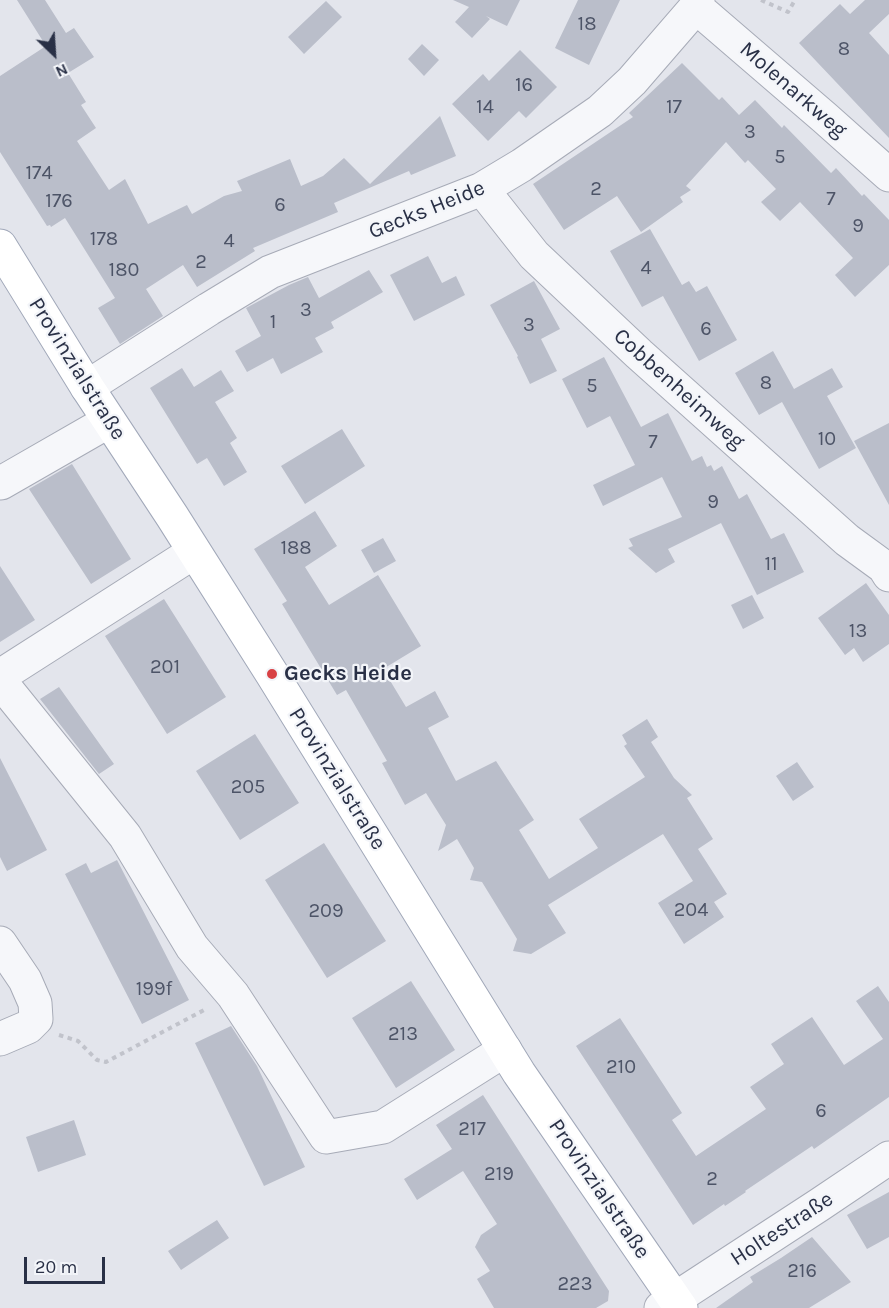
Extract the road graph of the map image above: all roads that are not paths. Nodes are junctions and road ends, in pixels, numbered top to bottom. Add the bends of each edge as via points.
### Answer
1 (697, 4) edge
2 (889, 174) edge
3 (482, 189) junction
4 (0, 246) edge
5 (87, 387) junction
6 (109, 421) junction
7 (1, 483) edge
8 (194, 552) junction
9 (889, 575) edge
10 (0, 676) edge
11 (0, 681) edge
12 (0, 943) edge
13 (14, 1033) edge
14 (505, 1050) junction
15 (889, 1158) edge
16 (672, 1305) edge

1 - 2 street, Molenarkweg
1 - 3 street, Gecks Heide via 632,81 600,111
3 - 5 street, Gecks Heide via 270,272
3 - 9 street, Cobbenheimweg via 534,255 639,354
4 - 5 main road, Provinzialstraße
5 - 6 main road, Provinzialstraße
6 - 7 street
6 - 8 main road, Provinzialstraße
8 - 10 street
8 - 14 main road, Provinzialstraße
11 - 14 street via 124,836 192,947 233,995 326,1137 383,1127
12 - 13 street via 35,1003 36,1019
14 - 16 main road, Provinzialstraße
15 - 16 street, Holtestraße

